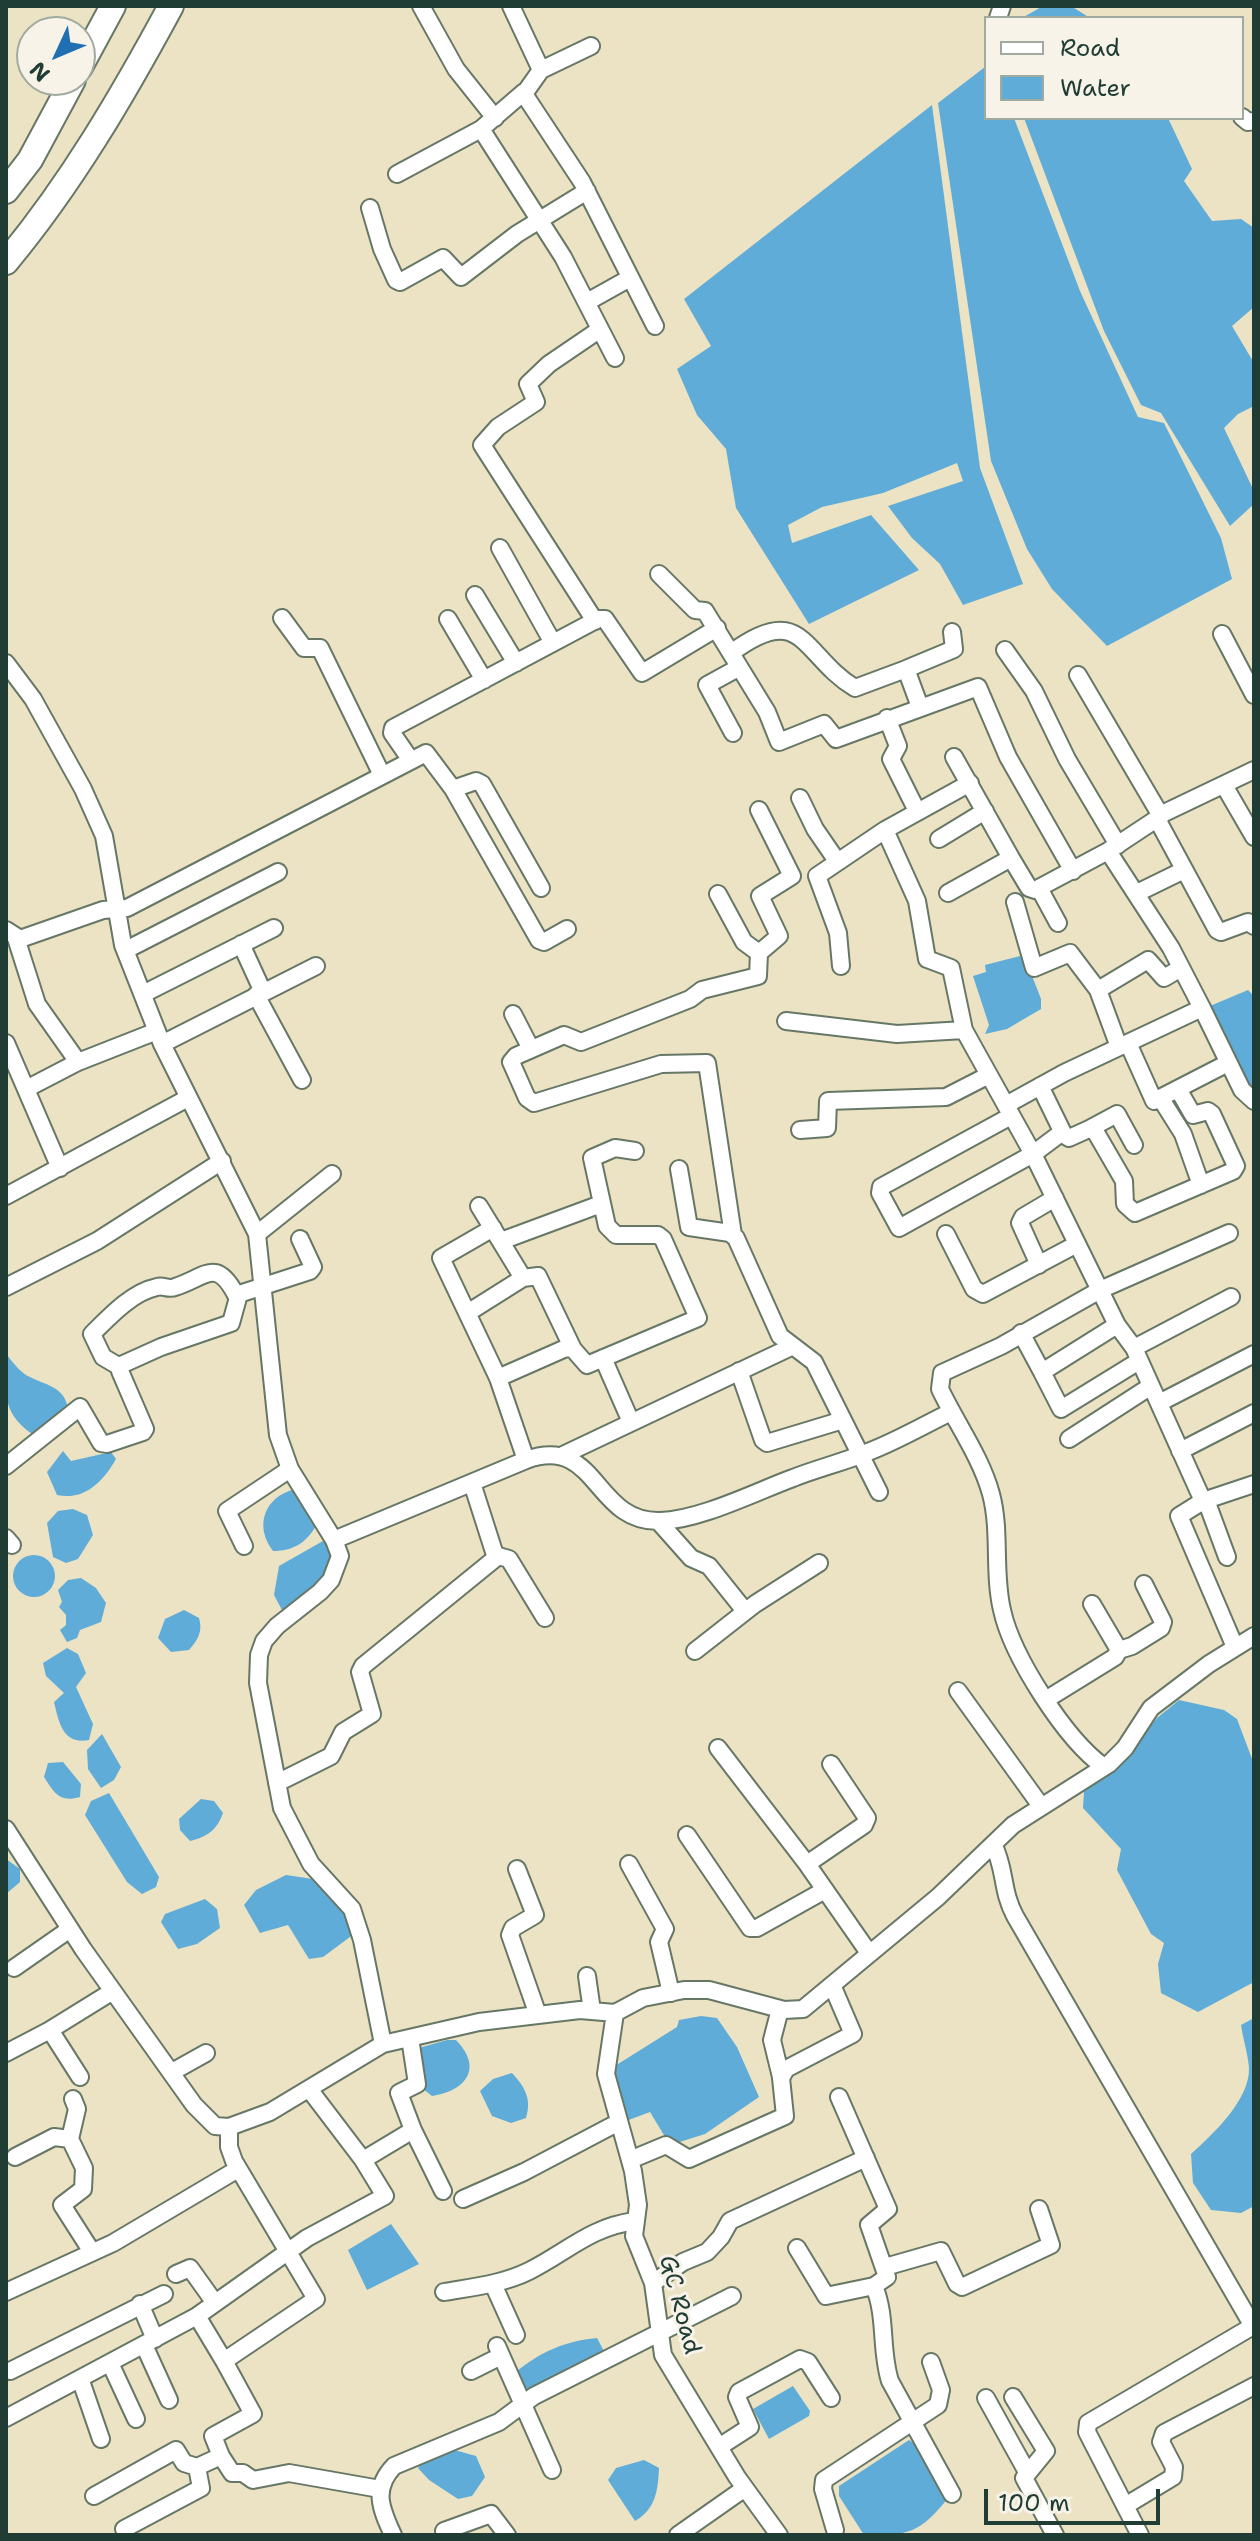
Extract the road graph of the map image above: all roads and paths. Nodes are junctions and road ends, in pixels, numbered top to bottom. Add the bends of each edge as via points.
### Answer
1 (113, 6) edge
2 (171, 6) edge
3 (421, 6) edge
4 (511, 6) edge
5 (96, 37) edge
6 (591, 46) dead end
7 (541, 70) junction
8 (524, 92) junction
9 (63, 96) edge
10 (495, 118) junction
11 (481, 129) junction
12 (397, 174) dead end
13 (9, 187) edge
14 (587, 191) junction
15 (370, 208) dead end
16 (540, 220) junction
17 (6, 262) edge
18 (630, 278) junction
19 (587, 302) junction
20 (655, 326) dead end
21 (599, 330) junction
22 (615, 358) dead end
23 (500, 548) dead end
24 (659, 574) dead end
25 (475, 595) dead end
26 (282, 618) dead end
27 (448, 619) dead end
28 (595, 621) junction
29 (717, 628) junction
30 (952, 632) dead end
31 (1222, 634) dead end
32 (553, 643) junction
33 (1005, 650) dead end
34 (735, 661) junction
35 (6, 663) edge
36 (516, 663) junction
37 (906, 669) junction
38 (1078, 675) dead end
39 (484, 680) junction
40 (1254, 695) edge
41 (920, 707) junction
42 (887, 718) junction
43 (733, 733) dead end
44 (954, 757) dead end
45 (410, 759) junction
46 (1254, 770) edge
47 (382, 775) junction
48 (970, 783) junction
49 (1225, 787) junction
50 (453, 789) junction
51 (800, 798) dead end
52 (759, 810) dead end
53 (917, 811) junction
54 (985, 811) junction
55 (1160, 817) junction
56 (885, 830) junction
57 (1254, 837) edge
58 (939, 839) dead end
59 (1113, 848) junction
60 (1011, 858) junction
61 (837, 861) junction
62 (1184, 870) junction
63 (1073, 871) junction
64 (278, 872) dead end
65 (541, 888) dead end
66 (1039, 888) junction
67 (948, 893) dead end
68 (1137, 893) junction
69 (718, 894) dead end
70 (1015, 902) dead end
71 (117, 909) junction
72 (1058, 923) dead end
73 (1254, 926) edge
74 (274, 928) dead end
75 (567, 929) dead end
76 (11, 934) edge
77 (241, 944) junction
78 (126, 950) junction
79 (759, 953) junction
80 (316, 966) dead end
81 (841, 966) dead end
82 (1181, 968) junction
83 (1098, 990) junction
84 (260, 993) junction
85 (143, 994) junction
86 (1202, 1008) junction
87 (513, 1014) dead end
88 (786, 1021) dead end
89 (964, 1030) junction
90 (160, 1038) junction
91 (6, 1043) edge
92 (1124, 1045) junction
93 (531, 1049) junction
94 (78, 1062) junction
95 (1228, 1063) junction
96 (989, 1075) junction
97 (302, 1080) dead end
98 (1040, 1086) junction
99 (28, 1088) junction
100 (1178, 1089) junction
101 (188, 1098) junction
102 (1161, 1099) junction
103 (1254, 1101) edge
104 (1009, 1110) junction
105 (1089, 1129) junction
106 (800, 1130) dead end
107 (1063, 1133) junction
108 (1134, 1145) dead end
109 (635, 1151) dead end
110 (1033, 1154) junction
111 (222, 1161) junction
112 (60, 1168) junction
113 (679, 1169) dead end
114 (332, 1174) dead end
115 (1201, 1185) junction
116 (6, 1196) edge
117 (1055, 1198) junction
118 (601, 1204) junction
119 (479, 1206) dead end
120 (1229, 1233) dead end
121 (257, 1234) junction
122 (497, 1234) junction
123 (946, 1234) dead end
124 (733, 1235) junction
125 (300, 1239) dead end
126 (1077, 1244) junction
127 (1039, 1265) junction
128 (523, 1278) junction
129 (6, 1287) edge
130 (265, 1288) junction
131 (1100, 1290) junction
132 (236, 1295) junction
133 (1231, 1297) dead end
134 (469, 1312) junction
135 (1117, 1325) junction
136 (1021, 1333) junction
137 (791, 1347) junction
138 (573, 1349) junction
139 (1136, 1354) junction
140 (1254, 1354) edge
141 (603, 1358) junction
142 (120, 1367) junction
143 (739, 1371) junction
144 (1042, 1372) junction
145 (498, 1378) junction
146 (1151, 1386) junction
147 (1159, 1403) junction
148 (951, 1412) junction
149 (1254, 1413) edge
150 (843, 1420) junction
151 (631, 1422) junction
152 (1069, 1439) dead end
153 (1180, 1451) junction
154 (563, 1455) junction
155 (860, 1455) junction
156 (526, 1460) junction
157 (6, 1466) edge
158 (290, 1469) junction
159 (472, 1483) junction
160 (1254, 1484) edge
161 (879, 1492) dead end
162 (1204, 1501) junction
163 (659, 1522) junction
164 (334, 1540) junction
165 (244, 1546) dead end
166 (497, 1557) junction
167 (1227, 1557) dead end
168 (819, 1563) dead end
169 (1144, 1584) dead end
170 (1092, 1604) dead end
171 (745, 1611) junction
172 (545, 1618) dead end
173 (1254, 1636) edge
174 (1235, 1647) junction
175 (1119, 1650) junction
176 (695, 1651) dead end
177 (958, 1691) dead end
178 (1047, 1699) junction
179 (718, 1748) dead end
180 (831, 1764) dead end
181 (1104, 1767) junction
182 (277, 1783) junction
183 (1041, 1806) junction
184 (6, 1829) edge
185 (687, 1835) dead end
186 (993, 1844) junction
187 (629, 1864) dead end
188 (807, 1864) junction
189 (517, 1869) dead end
190 (825, 1890) junction
191 (70, 1929) junction
192 (869, 1953) junction
193 (14, 1968) dead end
194 (587, 1976) dead end
195 (832, 1985) junction
196 (113, 1991) junction
197 (671, 1993) junction
198 (780, 2009) junction
199 (592, 2011) junction
200 (615, 2013) junction
201 (538, 2015) junction
202 (50, 2030) junction
203 (410, 2038) junction
204 (383, 2044) junction
205 (6, 2053) edge
206 (206, 2053) dead end
207 (172, 2072) junction
208 (80, 2077) dead end
209 (781, 2077) junction
210 (309, 2089) junction
211 (839, 2097) dead end
212 (73, 2099) dead end
213 (619, 2122) junction
214 (229, 2127) junction
215 (413, 2130) junction
216 (70, 2139) junction
217 (15, 2157) dead end
218 (866, 2158) junction
219 (363, 2160) junction
220 (630, 2160) junction
221 (238, 2169) junction
222 (443, 2191) dead end
223 (463, 2199) dead end
224 (1039, 2209) dead end
225 (635, 2221) junction
226 (797, 2248) dead end
227 (92, 2252) junction
228 (286, 2252) junction
229 (885, 2267) junction
230 (176, 2274) dead end
231 (653, 2283) junction
232 (493, 2284) junction
233 (874, 2286) junction
234 (6, 2292) edge
235 (444, 2292) dead end
236 (164, 2294) dead end
237 (732, 2296) dead end
238 (215, 2303) junction
239 (140, 2304) junction
240 (197, 2316) junction
241 (1254, 2327) edge
242 (659, 2333) junction
243 (516, 2335) dead end
244 (150, 2342) junction
245 (224, 2361) junction
246 (931, 2362) dead end
247 (110, 2363) junction
248 (10, 2371) dead end
249 (471, 2371) dead end
250 (81, 2381) junction
251 (1254, 2386) edge
252 (1013, 2397) dead end
253 (831, 2398) dead end
254 (986, 2398) dead end
255 (169, 2400) dead end
256 (522, 2405) junction
257 (6, 2418) edge
258 (136, 2419) dead end
259 (911, 2424) junction
260 (101, 2439) dead end
261 (719, 2447) junction
262 (221, 2456) junction
263 (197, 2467) junction
264 (552, 2470) dead end
265 (1027, 2472) junction
266 (745, 2488) junction
267 (380, 2489) junction
268 (952, 2494) dead end
269 (94, 2496) dead end
270 (1125, 2506) junction
271 (124, 2529) dead end
272 (837, 2529) edge
273 (393, 2535) edge
274 (446, 2535) edge
275 (507, 2535) edge
276 (678, 2535) edge
277 (779, 2535) edge
278 (1055, 2535) edge
279 (1140, 2535) edge

1 - 5 highway
2 - 17 highway via 105,120
3 - 10 street via 456,69
4 - 7 street
6 - 7 street
7 - 8 street
8 - 10 street
8 - 14 street
9 - 13 highway
10 - 11 street
11 - 12 street
11 - 16 street
14 - 16 street
14 - 18 street
15 - 16 street via 382,249 400,282 443,258 461,277
16 - 19 street
18 - 19 street
18 - 20 street
19 - 21 street
21 - 22 street
21 - 28 street via 528,384 536,402 482,445
23 - 32 street
24 - 29 street via 695,610 705,611
25 - 36 street
26 - 47 street via 304,648 317,645 322,650
27 - 39 street
28 - 29 street via 605,619 642,673
28 - 32 street
29 - 34 street
30 - 37 street via 954,649
31 - 40 street
32 - 36 street
33 - 59 street via 1034,691
34 - 37 street via 757,634 773,629 805,639 855,688
34 - 42 street via 779,742 824,724 836,739
34 - 43 street via 707,685
35 - 71 street via 33,699 83,789 110,856
36 - 39 street
37 - 41 street
38 - 55 street
39 - 45 street via 392,729
41 - 42 street
41 - 63 street via 978,687 1008,757
42 - 53 street via 898,746 891,759
44 - 48 street
45 - 47 street
45 - 50 street via 428,754
46 - 49 street
47 - 71 street
48 - 53 street
48 - 54 street
49 - 55 street
49 - 57 street
50 - 65 street via 482,784
50 - 75 street via 539,940
51 - 61 street
52 - 79 street via 792,876 760,896 779,936
53 - 56 street
54 - 58 street
54 - 60 street
55 - 59 street
55 - 62 street
56 - 61 street
56 - 89 street via 917,901 927,959 952,970
59 - 63 street
59 - 68 street
60 - 66 street via 1030,889
60 - 67 street
61 - 81 street via 816,878 838,933
62 - 68 street
62 - 73 street via 1219,932 1248,922
63 - 66 street
64 - 78 street
66 - 72 street
68 - 82 street
69 - 79 street via 744,942
70 - 83 street via 1032,967 1070,953
71 - 76 street
71 - 78 street
74 - 77 street
76 - 94 street via 37,1004
77 - 84 street
77 - 85 street
78 - 85 street
79 - 93 street via 759,973 754,977 702,990 581,1042 566,1034
80 - 84 street
82 - 83 street via 1164,978 1148,960
82 - 86 street
83 - 92 street
84 - 90 street
84 - 97 street
85 - 90 street
86 - 92 street
86 - 95 street
87 - 93 street
88 - 89 street via 903,1034
89 - 96 street
90 - 94 street
90 - 101 street
91 - 99 street
92 - 98 street
92 - 102 street via 1151,1099
93 - 124 street via 511,1062 534,1103 661,1064 707,1063
94 - 99 street
95 - 100 street
95 - 103 street
96 - 104 street
96 - 106 street via 946,1097 828,1101 827,1128
98 - 104 street
98 - 107 street
99 - 112 street
100 - 102 street
100 - 115 street via 1193,1115 1212,1114 1236,1166
101 - 111 street
101 - 112 street
102 - 115 street via 1183,1134
104 - 110 street
104 - 110 street via 881,1187 897,1225 904,1228
105 - 107 street via 1069,1138
105 - 108 street via 1117,1114
105 - 115 street via 1124,1181 1123,1196 1131,1210 1140,1213
107 - 110 street
109 - 118 street via 615,1148 592,1157
110 - 117 street
111 - 121 street
111 - 129 street via 97,1241
112 - 116 street
113 - 124 street via 690,1228
114 - 121 street
117 - 126 street
117 - 127 street via 1020,1223
118 - 122 street
118 - 141 street via 612,1233 663,1239 698,1316
119 - 122 street
120 - 131 street
121 - 130 street
122 - 128 street
122 - 134 street via 441,1258
123 - 127 street via 978,1294
124 - 137 street via 780,1336
125 - 130 street via 312,1270
126 - 127 street
126 - 131 street
128 - 134 street
128 - 138 street via 538,1276
130 - 132 street
130 - 158 street via 275,1419
131 - 135 street
131 - 136 street
132 - 142 street via 231,1323 146,1352
132 - 142 street via 225,1277 215,1272 132,1298 92,1334 103,1357
133 - 139 street
134 - 145 street
135 - 139 street
135 - 144 street
136 - 144 street
136 - 148 street via 942,1373 940,1389
137 - 143 street
137 - 150 street via 812,1359
138 - 141 street via 584,1364
138 - 145 street
139 - 144 street via 1061,1409
139 - 146 street
140 - 147 street
141 - 151 street
142 - 157 street via 137,1403 143,1432 101,1443 80,1407
143 - 150 street via 767,1443
143 - 151 street
145 - 156 street
146 - 147 street
146 - 152 street
147 - 153 street
148 - 155 street
148 - 178 street via 991,1494 1001,1607 1010,1637
149 - 153 street
150 - 155 street
151 - 154 street
153 - 162 street
154 - 156 street
154 - 163 street via 580,1465 617,1506
155 - 161 street
155 - 163 street via 721,1507
156 - 159 street
158 - 164 street
158 - 165 street via 227,1511
159 - 164 street
159 - 166 street
160 - 162 street
162 - 167 street
162 - 174 street via 1181,1513 1180,1523
163 - 171 street via 691,1558 709,1566
164 - 182 street via 340,1560 331,1580 277,1626 259,1655 258,1683
166 - 172 street via 509,1559
166 - 182 street via 363,1666 360,1672 372,1714 343,1732 331,1756
168 - 171 street
169 - 175 street via 1163,1622 1161,1628
170 - 175 street
171 - 176 street
173 - 174 street
174 - 181 street via 1151,1708 1125,1748
175 - 178 street
177 - 183 street
178 - 181 street via 1089,1756
179 - 188 street
180 - 188 street via 867,1818
181 - 183 street
182 - 204 street via 282,1808 304,1854 352,1909
183 - 186 street
184 - 191 street
185 - 190 street via 750,1928
186 - 192 street
186 - 241 street via 1010,1907
187 - 197 street via 665,1929 659,1942
188 - 190 street
189 - 201 street via 535,1915 510,1935
190 - 192 street
191 - 193 street
191 - 196 street
192 - 195 street
194 - 199 street
195 - 198 street via 803,2009
195 - 209 street via 853,2034 786,2069
196 - 202 street
196 - 207 street
197 - 198 street via 709,1990
197 - 200 street via 643,1998
198 - 209 street via 772,2040
199 - 200 street
199 - 201 street
200 - 213 street, GC Road via 606,2074
201 - 203 street
202 - 205 street
202 - 208 street
203 - 204 street
203 - 215 street via 417,2084 399,2093
204 - 210 street
206 - 207 street
207 - 214 street via 204,2117 215,2126
209 - 220 street via 785,2116 689,2159 666,2145
210 - 214 street via 270,2112
210 - 219 street
211 - 218 street
212 - 216 street via 77,2109
213 - 220 street, GC Road
213 - 223 street
214 - 221 street via 229,2147
215 - 219 street
215 - 222 street
216 - 217 street via 54,2137
216 - 227 street via 84,2168 83,2189 62,2205
218 - 229 street via 888,2209 869,2225
218 - 231 street via 730,2221 707,2252
219 - 228 street via 385,2196
220 - 225 street, GC Road via 638,2205
221 - 227 street
221 - 228 street
224 - 229 street via 1051,2245 962,2287 941,2251
225 - 231 street, GC Road via 634,2236
225 - 232 street via 581,2237 529,2271
226 - 233 street via 826,2296
227 - 234 street
228 - 238 street
228 - 245 street via 316,2299
229 - 233 street via 886,2280
230 - 238 street via 190,2268
231 - 242 street, GC Road
232 - 235 street
232 - 243 street
233 - 259 street via 887,2371
236 - 239 street
237 - 242 street
238 - 240 street
239 - 244 street
239 - 248 street
240 - 244 street
240 - 245 street
241 - 270 street via 1088,2423 1087,2432
242 - 256 street
242 - 261 street, GC Road via 663,2355
244 - 247 street
244 - 255 street
245 - 262 street via 253,2414 213,2436
246 - 259 street via 942,2401
247 - 250 street
247 - 258 street
249 - 256 street via 499,2351
250 - 257 street
250 - 260 street
251 - 270 street via 1164,2433 1161,2442 1174,2467 1173,2477
252 - 265 street via 1046,2451
253 - 261 street via 808,2362 800,2359 739,2392 750,2427
254 - 265 street
256 - 264 street
256 - 267 street via 499,2422 394,2466 381,2479
259 - 268 street
259 - 272 street via 824,2480
261 - 266 street, GC Road
262 - 263 street
262 - 267 street via 232,2473 253,2480 289,2473
263 - 269 street via 184,2463 176,2450
263 - 271 street via 201,2488
265 - 278 street via 1024,2478
266 - 276 street
266 - 277 street, GC Road
267 - 273 street via 379,2503
270 - 279 street
274 - 275 street via 444,2531 491,2514

